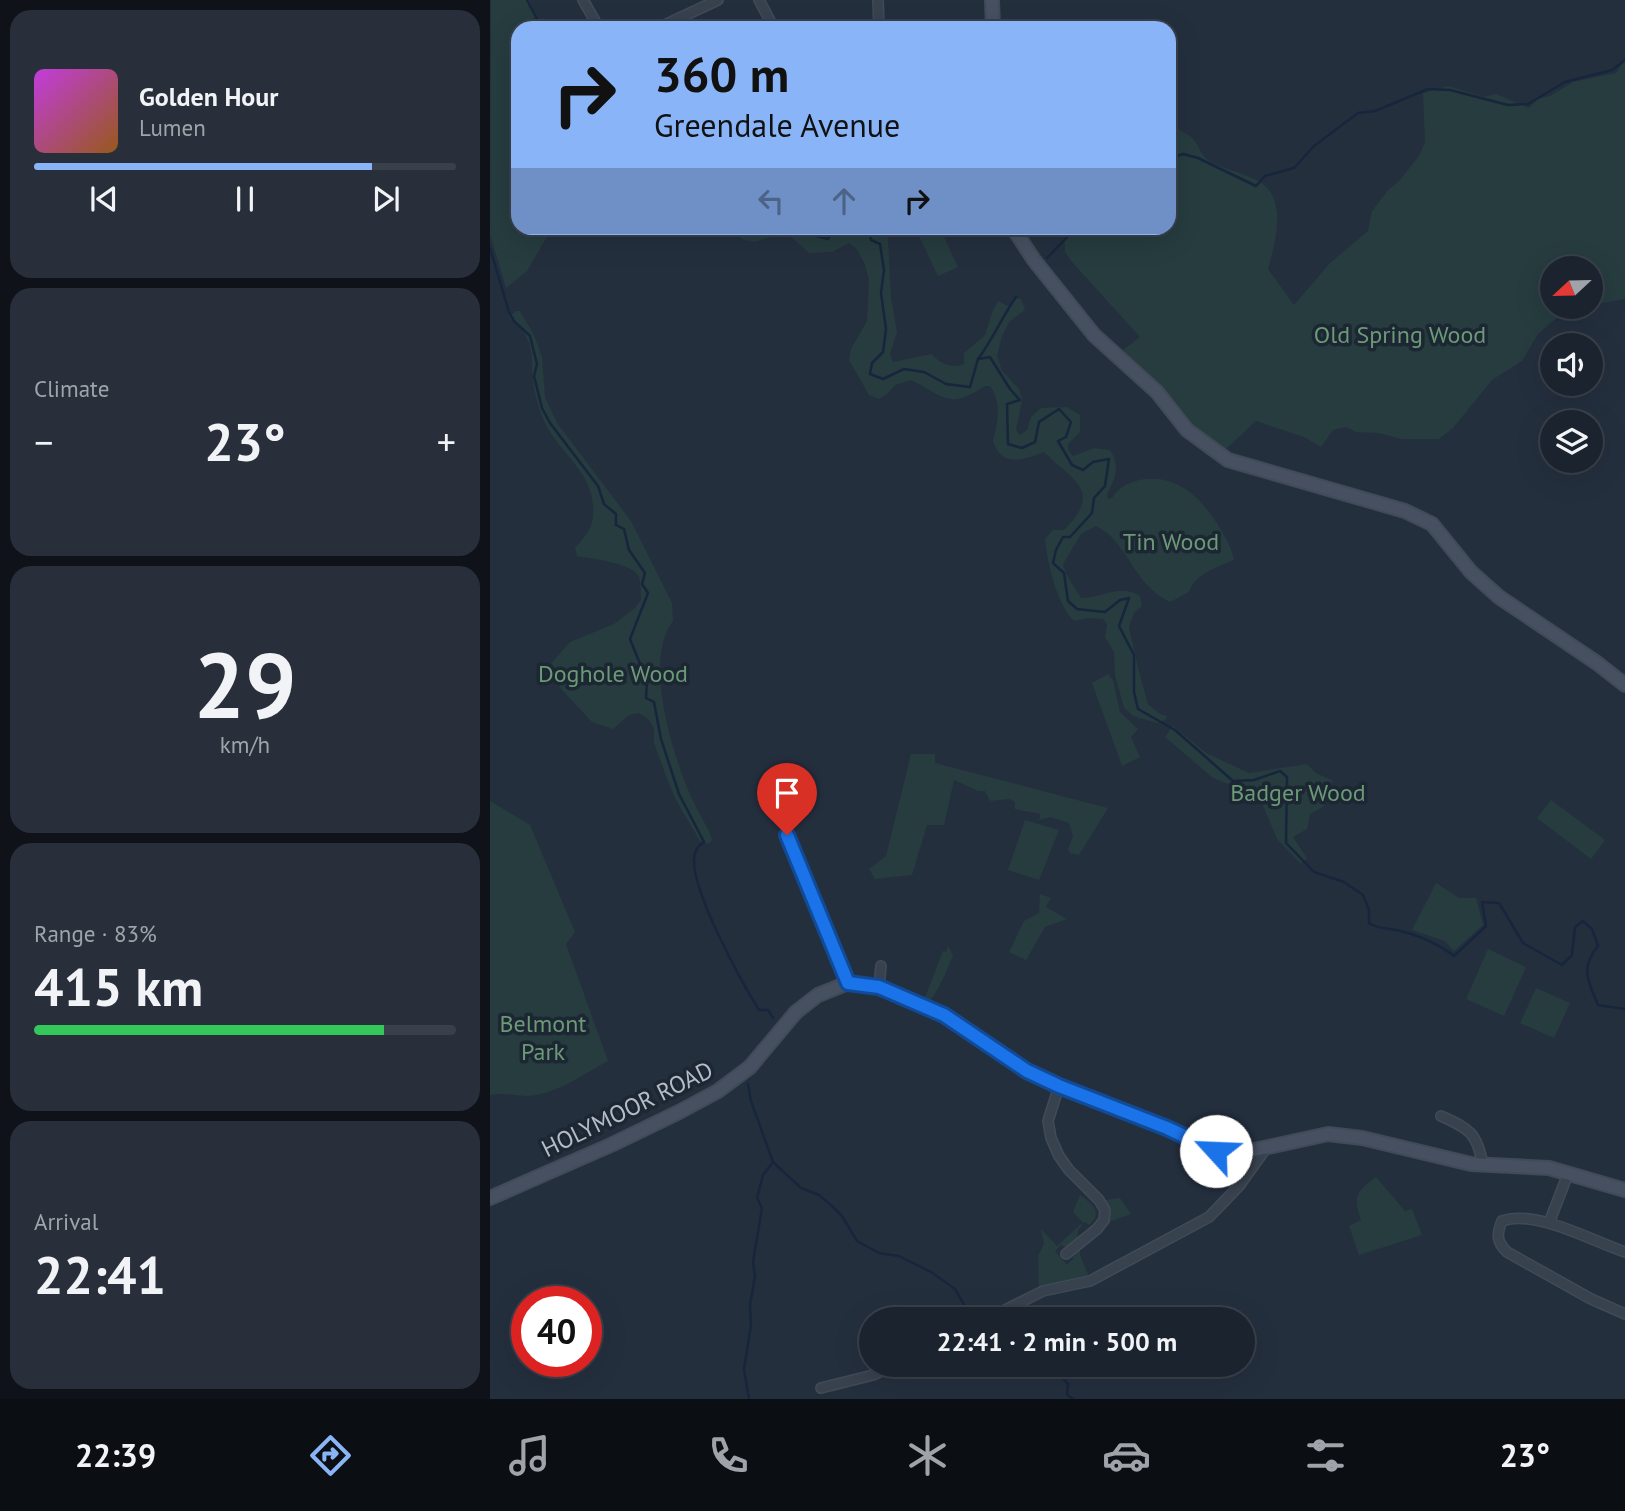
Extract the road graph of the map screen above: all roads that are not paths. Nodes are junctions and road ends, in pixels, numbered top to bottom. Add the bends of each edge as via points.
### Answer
1 (583, 0) edge
2 (718, 0) edge
3 (759, 0) edge
4 (878, 0) edge
5 (992, 0) edge
6 (595, 21) edge
7 (673, 21) edge
8 (770, 21) edge
9 (879, 21) edge
10 (993, 21) edge
11 (1018, 235) edge
12 (1625, 685) edge
13 (787, 835) dead end
14 (881, 966) dead end
15 (848, 983) junction
16 (879, 987) junction
17 (1059, 1086) junction
18 (1441, 1116) dead end
19 (1268, 1146) junction
20 (1483, 1165) junction
21 (1568, 1174) junction
22 (1625, 1190) edge
23 (490, 1197) edge
24 (1549, 1223) junction
25 (1625, 1252) edge
26 (1066, 1254) dead end
27 (1011, 1307) edge
28 (1625, 1314) edge
29 (869, 1377) edge
30 (821, 1388) dead end

1 - 6 street
2 - 7 street
3 - 8 street
4 - 9 street
5 - 10 street
11 - 12 street via 1094,335 1157,392 1188,430 1228,460 1426,520 1494,593
13 - 15 street
14 - 16 street
15 - 16 street
15 - 23 street, HOLYMOOR ROAD via 818,995 796,1012 750,1067 718,1091 613,1144
16 - 17 street via 944,1015 1027,1071
17 - 19 street via 1216,1151 1245,1152
17 - 26 street via 1048,1121 1051,1138 1080,1184 1105,1210 1097,1229
18 - 20 street via 1467,1128 1480,1147
19 - 20 street via 1328,1134
19 - 27 street via 1209,1217 1111,1271 1077,1285 1044,1291
20 - 21 street via 1549,1168
21 - 22 street
21 - 24 street
24 - 25 street
24 - 28 street via 1502,1221 1497,1231 1499,1243 1591,1299
29 - 30 street

